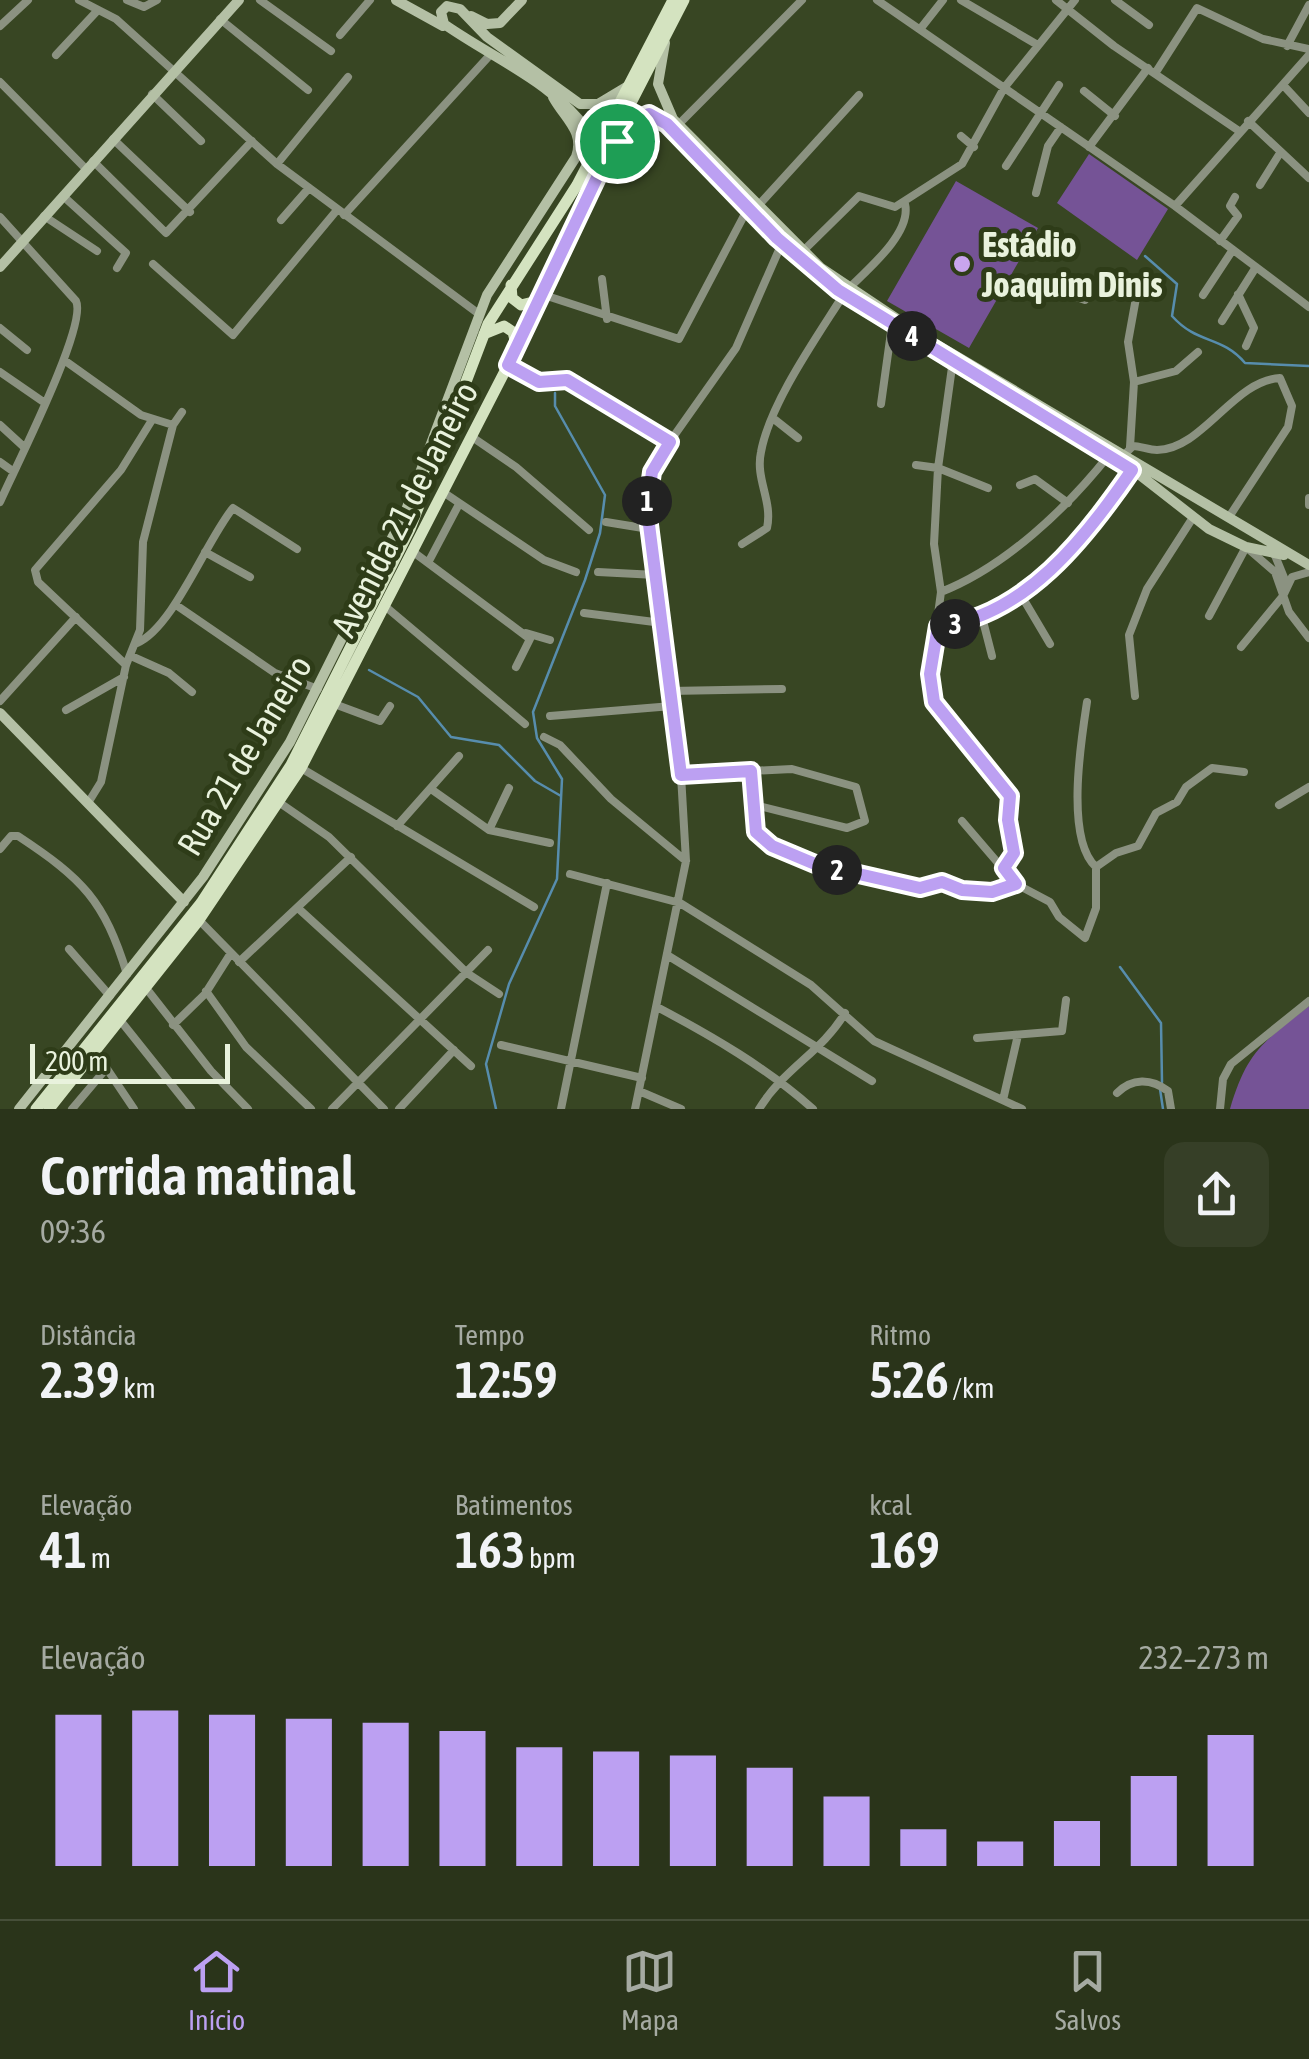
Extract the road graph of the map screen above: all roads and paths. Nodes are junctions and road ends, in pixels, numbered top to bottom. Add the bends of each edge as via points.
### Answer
1 (28, 0) edge
2 (79, 0) edge
3 (127, 0) edge
4 (157, 0) edge
5 (260, 0) edge
6 (370, 0) edge
7 (396, 0) edge
8 (446, 0) edge
9 (522, 0) edge
10 (673, 0) edge
11 (684, 0) edge
12 (802, 0) edge
13 (877, 0) edge
14 (943, 0) edge
15 (961, 0) edge
16 (1056, 0) edge
17 (1115, 0) edge
18 (1189, 0) edge
19 (233, 2) edge
20 (1307, 3) edge
21 (1072, 4) edge
22 (1197, 8) junction
23 (460, 9) junction
24 (98, 11) junction
25 (220, 19) junction
26 (1, 21) edge
27 (1149, 25) dead end
28 (921, 28) junction
29 (458, 33) junction
30 (668, 33) junction
31 (340, 35) dead end
32 (1036, 44) junction
33 (1287, 46) junction
34 (331, 51) dead end
35 (1309, 52) edge
36 (56, 55) dead end
37 (490, 55) junction
38 (172, 70) junction
39 (1152, 70) junction
40 (348, 77) dead end
41 (0, 82) edge
42 (1059, 85) dead end
43 (629, 86) junction
44 (1284, 86) junction
45 (1004, 88) junction
46 (308, 90) dead end
47 (1084, 91) dead end
48 (152, 94) junction
49 (859, 94) dead end
50 (554, 97) junction
51 (1039, 114) junction
52 (1309, 114) edge
53 (1115, 116) junction
54 (1248, 121) junction
55 (678, 125) junction
56 (1060, 127) junction
57 (1239, 131) junction
58 (961, 136) dead end
59 (112, 139) junction
60 (201, 140) dead end
61 (252, 141) junction
62 (974, 147) junction
63 (1089, 148) junction
64 (1280, 154) junction
65 (277, 164) junction
66 (90, 165) junction
67 (1006, 166) dead end
68 (602, 167) junction
69 (1309, 178) edge
70 (577, 185) junction
71 (1260, 185) dead end
72 (308, 188) junction
73 (1036, 193) dead end
74 (63, 196) junction
75 (1236, 197) dead end
76 (905, 204) junction
77 (1175, 206) junction
78 (752, 208) junction
79 (190, 212) junction
80 (340, 212) junction
81 (44, 216) junction
82 (0, 217) edge
83 (280, 220) dead end
84 (22, 241) junction
85 (1220, 241) junction
86 (782, 243) junction
87 (1232, 251) junction
88 (97, 252) dead end
89 (802, 252) junction
90 (153, 264) dead end
91 (0, 267) edge
92 (117, 268) dead end
93 (1256, 268) junction
94 (602, 279) dead end
95 (512, 281) junction
96 (846, 292) junction
97 (1238, 294) junction
98 (1071, 295) dead end
99 (1203, 295) dead end
100 (543, 297) junction
101 (1309, 307) edge
102 (479, 314) junction
103 (607, 319) junction
104 (1222, 321) dead end
105 (892, 325) junction
106 (0, 328) edge
107 (484, 334) junction
108 (1246, 346) dead end
109 (517, 348) junction
110 (27, 350) dead end
111 (1198, 352) dead end
112 (64, 360) junction
113 (953, 360) junction
114 (508, 365) junction
115 (0, 372) edge
116 (1134, 382) junction
117 (45, 404) junction
118 (881, 404) dead end
119 (182, 412) dead end
120 (774, 419) junction
121 (152, 420) junction
122 (0, 425) edge
123 (173, 425) junction
124 (472, 438) junction
125 (798, 438) dead end
126 (670, 442) junction
127 (24, 447) junction
128 (1126, 452) junction
129 (1109, 455) junction
130 (0, 462) edge
131 (916, 464) dead end
132 (938, 468) junction
133 (1132, 470) junction
134 (14, 472) junction
135 (1020, 485) dead end
136 (988, 488) dead end
137 (442, 492) junction
138 (1309, 498) edge
139 (0, 502) edge
140 (1202, 502) junction
141 (1068, 504) junction
142 (1309, 505) edge
143 (458, 506) junction
144 (1229, 517) junction
145 (1195, 521) junction
146 (606, 522) dead end
147 (589, 530) dead end
148 (649, 530) junction
149 (1222, 536) junction
150 (1263, 538) junction
151 (742, 544) dead end
152 (1246, 547) junction
153 (298, 549) dead end
154 (412, 551) junction
155 (205, 552) junction
156 (1273, 552) junction
157 (428, 561) junction
158 (1304, 562) edge
159 (576, 572) dead end
160 (598, 572) dead end
161 (1309, 572) edge
162 (656, 575) junction
163 (250, 578) dead end
164 (1287, 585) junction
165 (941, 592) junction
166 (1021, 595) junction
167 (1283, 596) junction
168 (176, 605) junction
169 (386, 607) junction
170 (584, 613) dead end
171 (1208, 616) dead end
172 (76, 617) junction
173 (982, 617) junction
174 (662, 623) junction
175 (938, 626) junction
176 (524, 633) junction
177 (1309, 638) edge
178 (550, 640) dead end
179 (137, 643) junction
180 (1050, 644) dead end
181 (1241, 647) dead end
182 (131, 656) junction
183 (992, 656) dead end
184 (126, 666) junction
185 (516, 667) dead end
186 (124, 677) junction
187 (318, 689) junction
188 (782, 689) dead end
189 (670, 691) junction
190 (192, 692) dead end
191 (1135, 696) dead end
192 (0, 701) edge
193 (1087, 702) dead end
194 (337, 704) junction
195 (390, 706) dead end
196 (672, 706) junction
197 (66, 710) dead end
198 (0, 713) edge
199 (550, 716) dead end
200 (525, 724) dead end
201 (544, 737) dead end
202 (459, 756) dead end
203 (301, 768) junction
204 (751, 771) junction
205 (1244, 772) dead end
206 (681, 775) junction
207 (1309, 787) edge
208 (509, 788) dead end
209 (431, 789) junction
210 (88, 803) junction
211 (280, 803) junction
212 (755, 805) junction
213 (1278, 805) dead end
214 (962, 822) dead end
215 (398, 826) junction
216 (489, 830) junction
217 (550, 843) dead end
218 (0, 849) edge
219 (351, 857) junction
220 (686, 861) junction
221 (1096, 866) junction
222 (1004, 868) junction
223 (570, 874) dead end
224 (607, 883) junction
225 (1016, 884) junction
226 (184, 902) junction
227 (201, 902) joint
228 (680, 903) junction
229 (534, 907) dead end
230 (299, 909) junction
231 (199, 920) junction
232 (69, 949) dead end
233 (488, 950) dead end
234 (231, 953) junction
235 (667, 956) junction
236 (240, 962) junction
237 (466, 973) junction
238 (128, 975) junction
239 (146, 988) junction
240 (206, 992) junction
241 (500, 994) dead end
242 (110, 996) junction
243 (1066, 1000) dead end
244 (1309, 1002) edge
245 (656, 1007) junction
246 (845, 1013) junction
247 (120, 1020) junction
248 (423, 1020) junction
249 (174, 1025) junction
250 (1018, 1035) junction
251 (978, 1038) dead end
252 (500, 1045) dead end
253 (819, 1048) junction
254 (454, 1050) junction
255 (95, 1051) junction
256 (569, 1063) junction
257 (471, 1066) dead end
258 (105, 1070) junction
259 (642, 1078) junction
260 (778, 1079) junction
261 (872, 1081) dead end
262 (357, 1082) junction
263 (639, 1091) junction
264 (1116, 1093) dead end
265 (998, 1098) junction
266 (20, 1109) edge
267 (36, 1109) edge
268 (49, 1109) edge
269 (72, 1109) edge
270 (134, 1109) edge
271 (191, 1109) edge
272 (248, 1109) edge
273 (311, 1109) edge
274 (332, 1109) edge
275 (384, 1109) edge
276 (399, 1109) edge
277 (561, 1109) edge
278 (636, 1109) edge
279 (681, 1109) edge
280 (759, 1109) edge
281 (814, 1109) edge
282 (986, 1109) edge
283 (1022, 1109) edge
284 (1172, 1109) edge
285 (1220, 1109) edge

1 - 26 street
2 - 24 street
3 - 4 street via 144,7
5 - 34 street
6 - 31 street
7 - 29 street
8 - 23 street
9 - 23 street via 494,25
10 - 43 main road, Avenida 21 de Janeiro
11 - 30 main road, Avenida 21 de Janeiro
12 - 55 street
13 - 28 street
14 - 28 street
15 - 32 street
16 - 21 street
17 - 27 street
18 - 22 street
19 - 25 street
20 - 33 street
21 - 32 street
21 - 39 street
22 - 33 street
22 - 39 street
23 - 29 street via 447,6 440,16
23 - 43 street via 580,104 598,104
24 - 36 street
24 - 38 street
25 - 38 street
25 - 46 street
28 - 45 street
29 - 37 street
30 - 55 street via 658,84
30 - 68 main road, Avenida 21 de Janeiro
32 - 45 street
33 - 35 street
35 - 44 street
37 - 50 street
37 - 80 street
38 - 48 street
38 - 61 street
39 - 53 street
39 - 57 street
40 - 65 street
41 - 66 street
42 - 51 street
43 - 70 main road, Avenida 21 de Janeiro
44 - 52 street
44 - 54 street
45 - 51 street
45 - 62 street
47 - 53 street
48 - 59 street
48 - 60 street
49 - 78 street
50 - 70 street via 582,123 591,142
50 - 102 street, Rua 21 de Janeiro via 578,136 576,158
51 - 56 street
51 - 67 street
53 - 63 street
54 - 57 street
54 - 64 street
55 - 78 street
56 - 63 street
56 - 73 street
57 - 77 street
58 - 62 street
59 - 66 street
59 - 79 street
61 - 65 street
61 - 79 street
62 - 76 street via 954,172
63 - 77 street
64 - 69 street
64 - 71 street
65 - 72 street
66 - 74 street
66 - 79 street via 165,232
68 - 78 street via 630,122 653,115
68 - 100 main road, Avenida 21 de Janeiro
70 - 95 main road, Avenida 21 de Janeiro
72 - 80 street
72 - 83 street
74 - 81 street
74 - 92 street via 126,253
75 - 85 street via 1230,206 1238,216
76 - 89 street via 892,207 859,196
76 - 96 street via 899,230
77 - 85 street
78 - 86 street
78 - 89 street
78 - 103 street via 681,338
80 - 90 street via 233,336
80 - 102 street
81 - 84 street
81 - 88 street
82 - 84 street
84 - 91 street
84 - 112 street via 78,304
85 - 87 street
86 - 96 street
86 - 126 street via 727,364
87 - 93 street
87 - 99 street
89 - 96 street
93 - 97 street
93 - 101 street
94 - 103 street
95 - 100 main road via 516,302 527,306
95 - 107 main road, Avenida 21 de Janeiro
96 - 105 street
96 - 120 street
96 - 128 street
97 - 104 street
97 - 108 street via 1254,328
98 - 116 street via 1085,300 1103,278 1134,294 1128,342
100 - 103 street
100 - 109 main road, Avenida 21 de Janeiro
102 - 187 street, Rua 21 de Janeiro via 406,510
105 - 113 street
105 - 118 street
106 - 110 street
107 - 109 main road via 504,326
107 - 227 main road, Avenida 21 de Janeiro via 410,529 342,669 272,798
109 - 114 main road, Avenida 21 de Janeiro
111 - 116 street via 1176,371
112 - 117 street
112 - 121 street
113 - 129 street
113 - 132 street
114 - 124 main road, Avenida 21 de Janeiro
114 - 126 street via 539,382 567,380
115 - 117 street
116 - 128 street
117 - 127 street
119 - 123 street
120 - 125 street
120 - 151 street via 759,468 770,506 767,528
121 - 123 street
121 - 172 street via 122,470 36,567 38,582
122 - 127 street
123 - 179 street via 144,542
124 - 137 main road, Avenida 21 de Janeiro
124 - 147 street
126 - 148 street via 647,492
127 - 134 street
128 - 140 street
128 - 144 street via 1159,450 1188,438 1252,386 1280,378 1292,406 1288,427
129 - 133 street
129 - 141 street
130 - 134 street
131 - 132 street
132 - 136 street
132 - 165 street via 934,544
133 - 145 street
133 - 166 street via 1097,520
134 - 139 street
135 - 141 street via 1034,479
137 - 143 street
137 - 154 main road, Avenida 21 de Janeiro
138 - 142 street
140 - 144 street
140 - 145 street via 1210,516
141 - 165 street
143 - 157 street
143 - 159 street via 544,560
144 - 149 street
144 - 150 street
145 - 149 street
145 - 191 street via 1147,589 1129,635
146 - 148 street
148 - 162 street
149 - 152 street
150 - 156 street
150 - 158 street
152 - 156 street
152 - 167 street via 1272,568
152 - 171 street
153 - 155 street via 234,508
154 - 157 street
154 - 169 main road, Avenida 21 de Janeiro
155 - 163 street
155 - 168 street
156 - 158 street
156 - 164 street
157 - 176 street
160 - 162 street
161 - 164 street via 1297,572
162 - 174 street
164 - 167 street
165 - 175 street
166 - 173 street
166 - 180 street
167 - 177 street
167 - 181 street
168 - 179 street
168 - 187 street via 275,673
169 - 194 main road, Avenida 21 de Janeiro
169 - 200 street
170 - 174 street
172 - 184 street
172 - 192 street
173 - 175 street
173 - 183 street
174 - 189 street
175 - 222 street via 930,674 934,702 1010,796 1014,853
176 - 178 street
176 - 185 street via 529,644
179 - 182 street
182 - 184 street
182 - 190 street via 169,672
184 - 186 street
186 - 197 street
186 - 210 street via 102,778
187 - 226 street, Rua 21 de Janeiro via 256,798
188 - 189 street
189 - 196 street
193 - 221 street via 1075,811
194 - 195 street via 380,722
194 - 203 main road, Avenida 21 de Janeiro
196 - 199 street
196 - 206 street
198 - 210 street, Rua 21 de Janeiro
201 - 220 street
202 - 209 street
203 - 211 main road, Avenida 21 de Janeiro
203 - 215 street
204 - 206 street
204 - 212 street
204 - 212 street via 792,769 856,787 864,821 847,828
205 - 221 street via 1212,768 1156,813 1138,846
206 - 220 street
207 - 213 street
208 - 216 street
209 - 215 street
209 - 216 street
210 - 226 street, Rua 21 de Janeiro
211 - 219 street
211 - 231 main road, Avenida 21 de Janeiro
212 - 225 street via 760,837 815,864 920,888 942,882 992,892
214 - 222 street
215 - 229 street
216 - 217 street
218 - 238 street via 18,836 83,886 108,916
219 - 230 street
219 - 237 street
220 - 228 street
221 - 225 street via 1097,900 1085,938 1050,902
222 - 225 street
223 - 224 street
224 - 228 street
224 - 256 street
226 - 238 street, Rua 21 de Janeiro
227 - 267 main road, Rua 21 de Janeiro
228 - 235 street
228 - 246 street
230 - 236 street
230 - 248 street
231 - 234 street
231 - 239 main road
232 - 242 street
233 - 237 street
234 - 236 street
234 - 240 street
235 - 245 street
235 - 253 street
236 - 262 street
237 - 241 street
237 - 248 street
238 - 242 street, Rua 21 de Janeiro
239 - 247 main road
239 - 249 street
240 - 249 street
240 - 273 street via 246,1047
242 - 266 street, Rua 21 de Janeiro
243 - 250 street via 1063,1030
244 - 285 street via 1232,1064
245 - 259 street
245 - 260 street
246 - 253 street
246 - 265 street via 874,1041
247 - 255 main road
247 - 271 street
248 - 254 street
248 - 262 street
249 - 272 street
250 - 251 street
250 - 265 street
252 - 256 street
253 - 260 street
253 - 261 street
254 - 257 street
254 - 276 street
255 - 258 street
255 - 268 main road
256 - 259 street
256 - 277 street
258 - 269 street
258 - 270 street
259 - 263 street
260 - 280 street
260 - 281 street
262 - 274 street
262 - 275 street
263 - 278 street
263 - 279 street
264 - 284 street via 1130,1083 1156,1082 1166,1088
265 - 282 street
265 - 283 street

